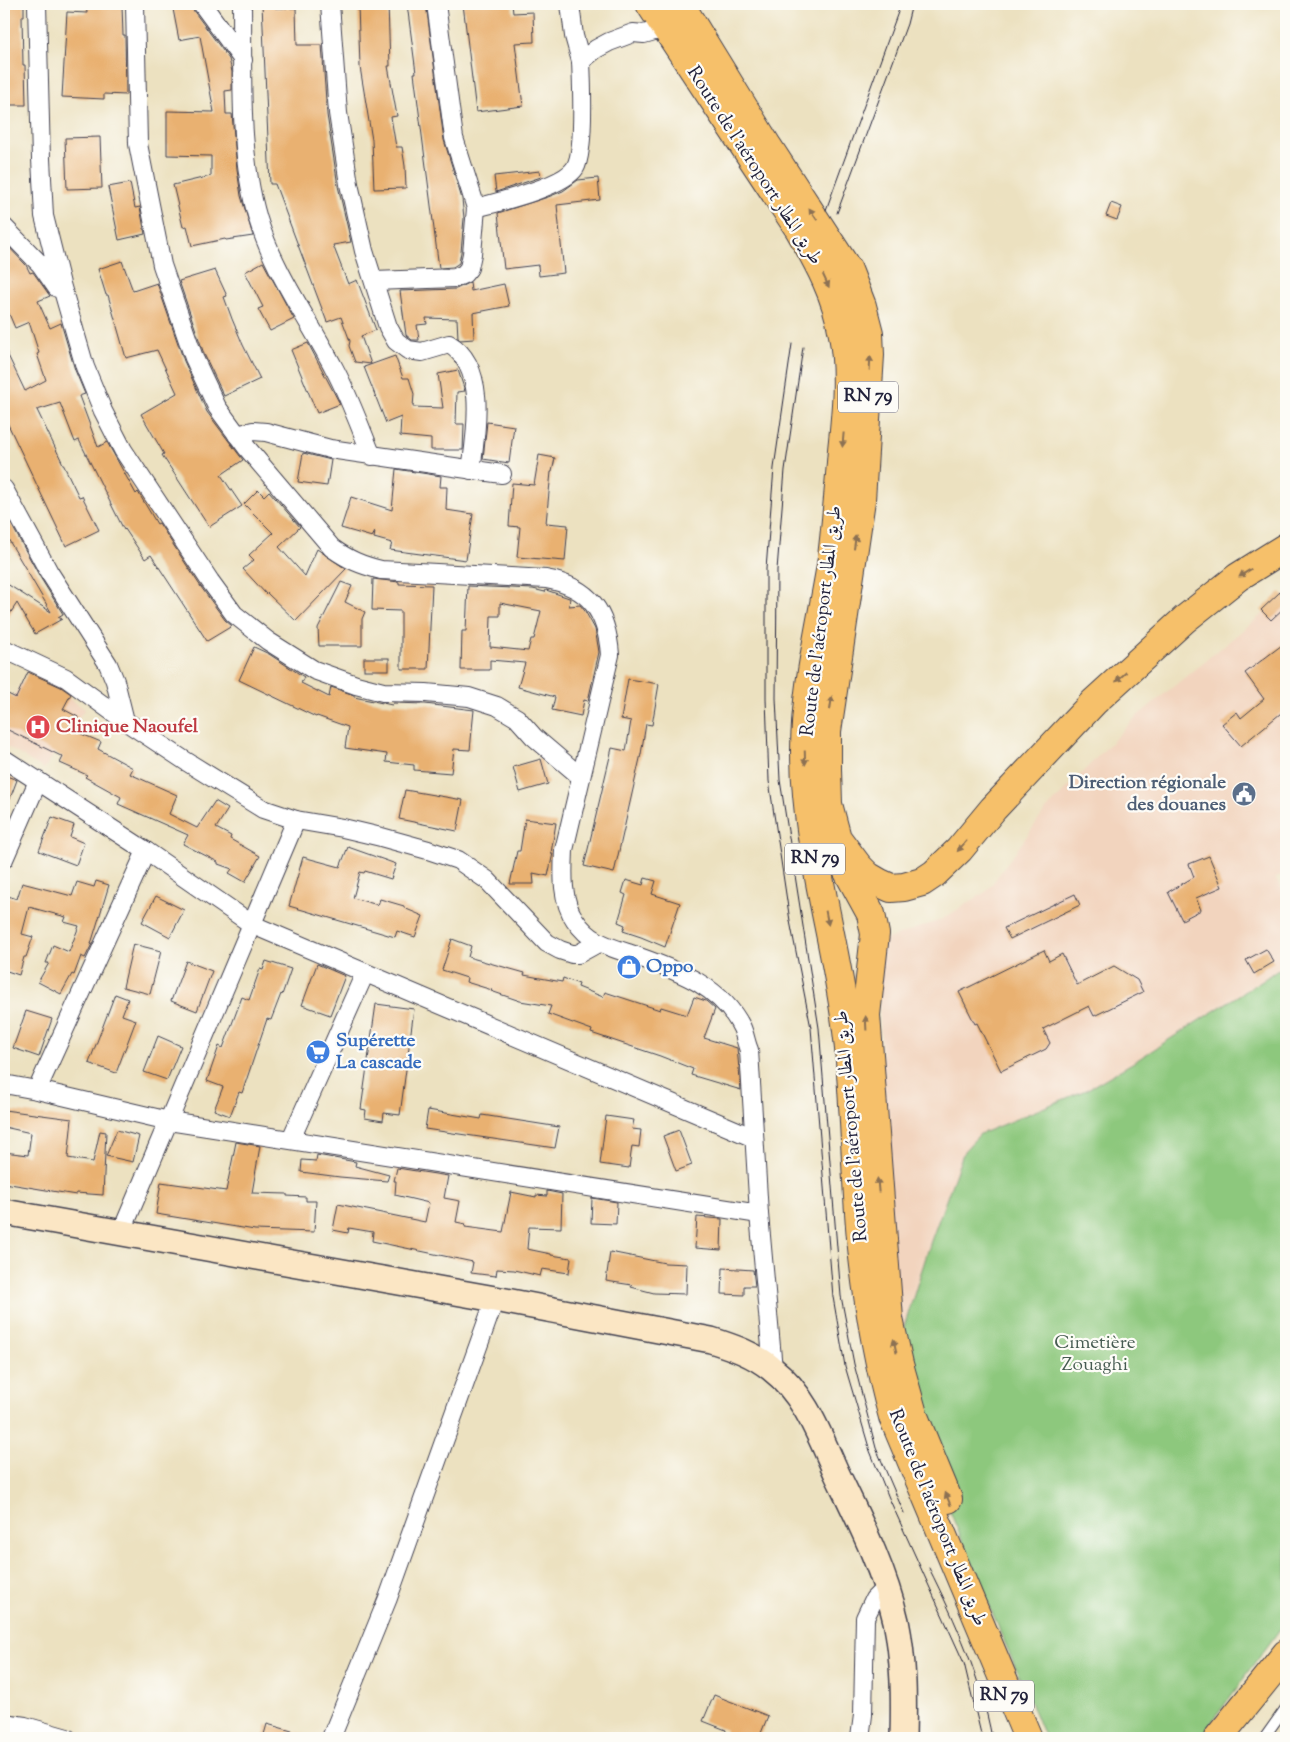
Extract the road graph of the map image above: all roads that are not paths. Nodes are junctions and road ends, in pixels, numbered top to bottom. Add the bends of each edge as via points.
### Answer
1 (37, 4) edge
2 (135, 4) edge
3 (202, 4) edge
4 (242, 4) edge
5 (330, 4) edge
6 (436, 4) edge
7 (570, 4) edge
8 (650, 4) edge
9 (680, 4) edge
10 (665, 28) junction
11 (243, 60) junction
12 (581, 61) junction
13 (476, 208) junction
14 (4, 227) edge
15 (374, 281) junction
16 (65, 298) junction
17 (237, 434) junction
18 (372, 456) junction
19 (471, 470) junction
20 (502, 474) dead end
21 (4, 489) edge
22 (1286, 547) edge
23 (4, 649) edge
24 (125, 721) junction
25 (4, 759) edge
26 (581, 777) junction
27 (38, 781) junction
28 (296, 820) junction
29 (837, 838) junction
30 (146, 852) junction
31 (4, 859) edge
32 (253, 925) junction
33 (598, 943) junction
34 (365, 973) junction
35 (4, 1084) edge
36 (37, 1090) junction
37 (169, 1120) junction
38 (754, 1138) junction
39 (291, 1139) junction
40 (4, 1212) edge
41 (759, 1214) junction
42 (122, 1233) junction
43 (495, 1299) junction
44 (773, 1369) junction
45 (886, 1588) junction
46 (994, 1655) junction
47 (1285, 1656) edge
48 (1286, 1707) edge
49 (4, 1722) edge
50 (67, 1738) edge
51 (331, 1738) edge
52 (860, 1738) edge
53 (903, 1738) edge
54 (1014, 1738) edge
55 (1028, 1738) edge
56 (1048, 1738) edge
57 (1218, 1738) edge
58 (1238, 1738) edge
59 (1264, 1738) edge

1 - 16 street via 44,216
2 - 17 street via 138,144 162,265 194,358 217,407
3 - 11 street
4 - 11 street
5 - 15 street via 338,113 349,184
6 - 13 street via 454,138
7 - 12 street
8 - 10 highway, Route de l'aéroport طريق المطار / RN 79
29 -> 9 highway, Route de l'aéroport طريق المطار / RN 79 via 828,804 827,731 861,500 869,333 848,270
10 - 12 street via 644,34 633,33 609,42
10 -> 46 highway, Route de l'aéroport طريق المطار / RN 79 via 811,250 832,294 843,335 847,377 840,471 831,563 807,712 805,750 813,847 848,1038 861,1239 881,1372 893,1417
11 - 18 street via 245,157 258,219 269,250 336,370
12 - 13 street via 581,153 575,168 558,182
13 - 15 street via 472,254 464,274 455,278
14 - 16 street via 42,265
15 - 19 street via 388,328 396,341 415,352 449,344 464,358 474,381 478,413
16 - 26 street via 85,367 122,450 234,614 314,670 356,685 383,692 469,697 497,706 517,718
17 - 18 street via 253,430 266,432
17 - 26 street via 332,548 348,560 381,570 546,579 562,582 589,597 609,635 610,655
18 - 19 street
19 - 20 street
21 - 24 street via 49,572 108,664
22 -> 29 highway, Route de l'aéroport طريق المطار / RN 79 via 1238,578 1185,619 1094,702 959,850 922,882 890,888 868,876
23 - 24 street via 66,678
24 - 28 street via 264,810
25 - 27 street
26 - 33 street via 564,850 564,893 574,919
27 - 30 street
27 - 31 street
28 - 32 street
28 - 33 street via 344,828 458,860 487,880 547,943 572,954
56 -> 29 highway via 913,1414 899,1364 889,1319 866,1015 874,934 871,914 847,870
30 - 32 street
30 - 36 street
32 - 34 street
32 - 37 street
33 - 38 street via 676,971 710,989 726,1005 742,1029 749,1050
34 - 38 street
34 - 39 street
35 - 36 street
36 - 37 street
37 - 39 street
37 - 42 street
38 - 41 street
39 - 41 street
40 - 42 street
41 - 44 street
42 - 43 street
43 - 44 street via 711,1340 744,1351
43 - 51 street via 388,1598
44 - 45 street via 809,1414 879,1562
45 - 52 street via 874,1599 865,1618
45 - 53 street via 902,1657
46 - 54 highway, RN 79
46 - 55 highway, Route de l'aéroport طريق المطار / RN 79
47 - 57 highway
47 - 58 highway
48 - 59 lane
49 - 50 street

